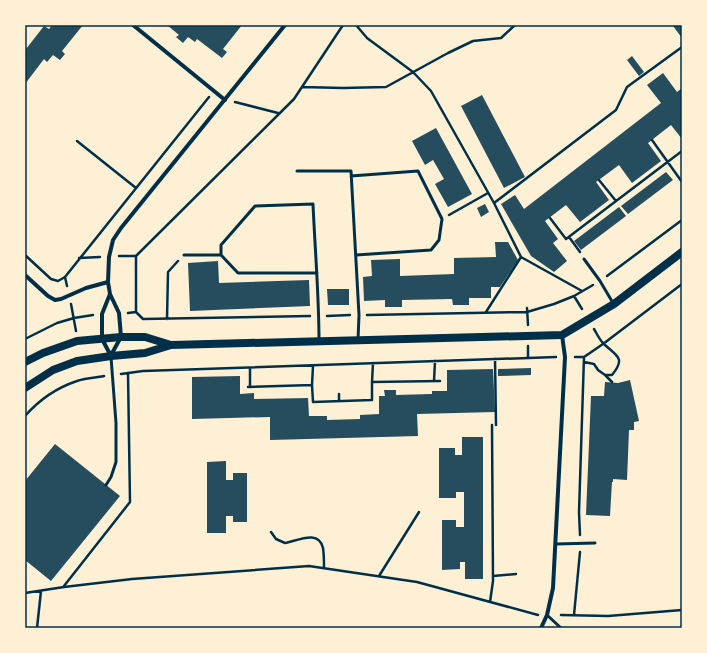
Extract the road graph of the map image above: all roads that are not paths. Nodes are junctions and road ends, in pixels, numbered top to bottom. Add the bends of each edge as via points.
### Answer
1 (133, 25) edge
2 (285, 25) edge
3 (225, 100) junction
4 (297, 171) dead end
5 (351, 176) junction
6 (682, 252) edge
7 (184, 255) road end
8 (221, 255) junction
9 (356, 255) junction
10 (584, 259) road end
11 (316, 273) junction
12 (26, 277) edge
13 (108, 282) junction
14 (110, 294) junction
15 (614, 304) junction
16 (562, 335) junction
17 (121, 336) junction
18 (102, 339) junction
19 (358, 340) junction
20 (319, 341) junction
21 (171, 345) junction
22 (111, 356) junction
23 (25, 362) edge
24 (25, 388) edge
25 (106, 484) dead end
26 (594, 543) dead end
27 (556, 544) junction
28 (547, 615) junction
29 (541, 628) edge
30 (561, 628) edge

1 - 3 street
2 - 3 street
3 - 13 street via 112,240 108,257
4 - 5 lane via 351,171
5 - 9 lane
5 - 9 lane via 418,172 442,219 439,240 431,250
6 - 15 main road
7 - 8 lane
8 - 11 lane via 238,273
8 - 11 lane via 221,245 254,206 312,204
9 - 19 lane
10 - 15 lane
11 - 20 lane
12 - 13 street via 55,300
13 - 14 street
14 - 17 street via 119,313
14 - 18 street via 102,314
15 - 16 main road
16 - 19 main road
16 - 27 street via 565,357
17 - 18 main road
17 - 21 main road via 145,337
17 - 22 street
18 - 22 street
18 - 23 main road via 77,342
19 - 20 main road
20 - 21 main road
21 - 22 main road via 145,353
22 - 24 main road via 77,361 53,370
22 - 25 lane via 116,462
26 - 27 lane
27 - 28 street via 553,588
28 - 29 street
28 - 30 lane

